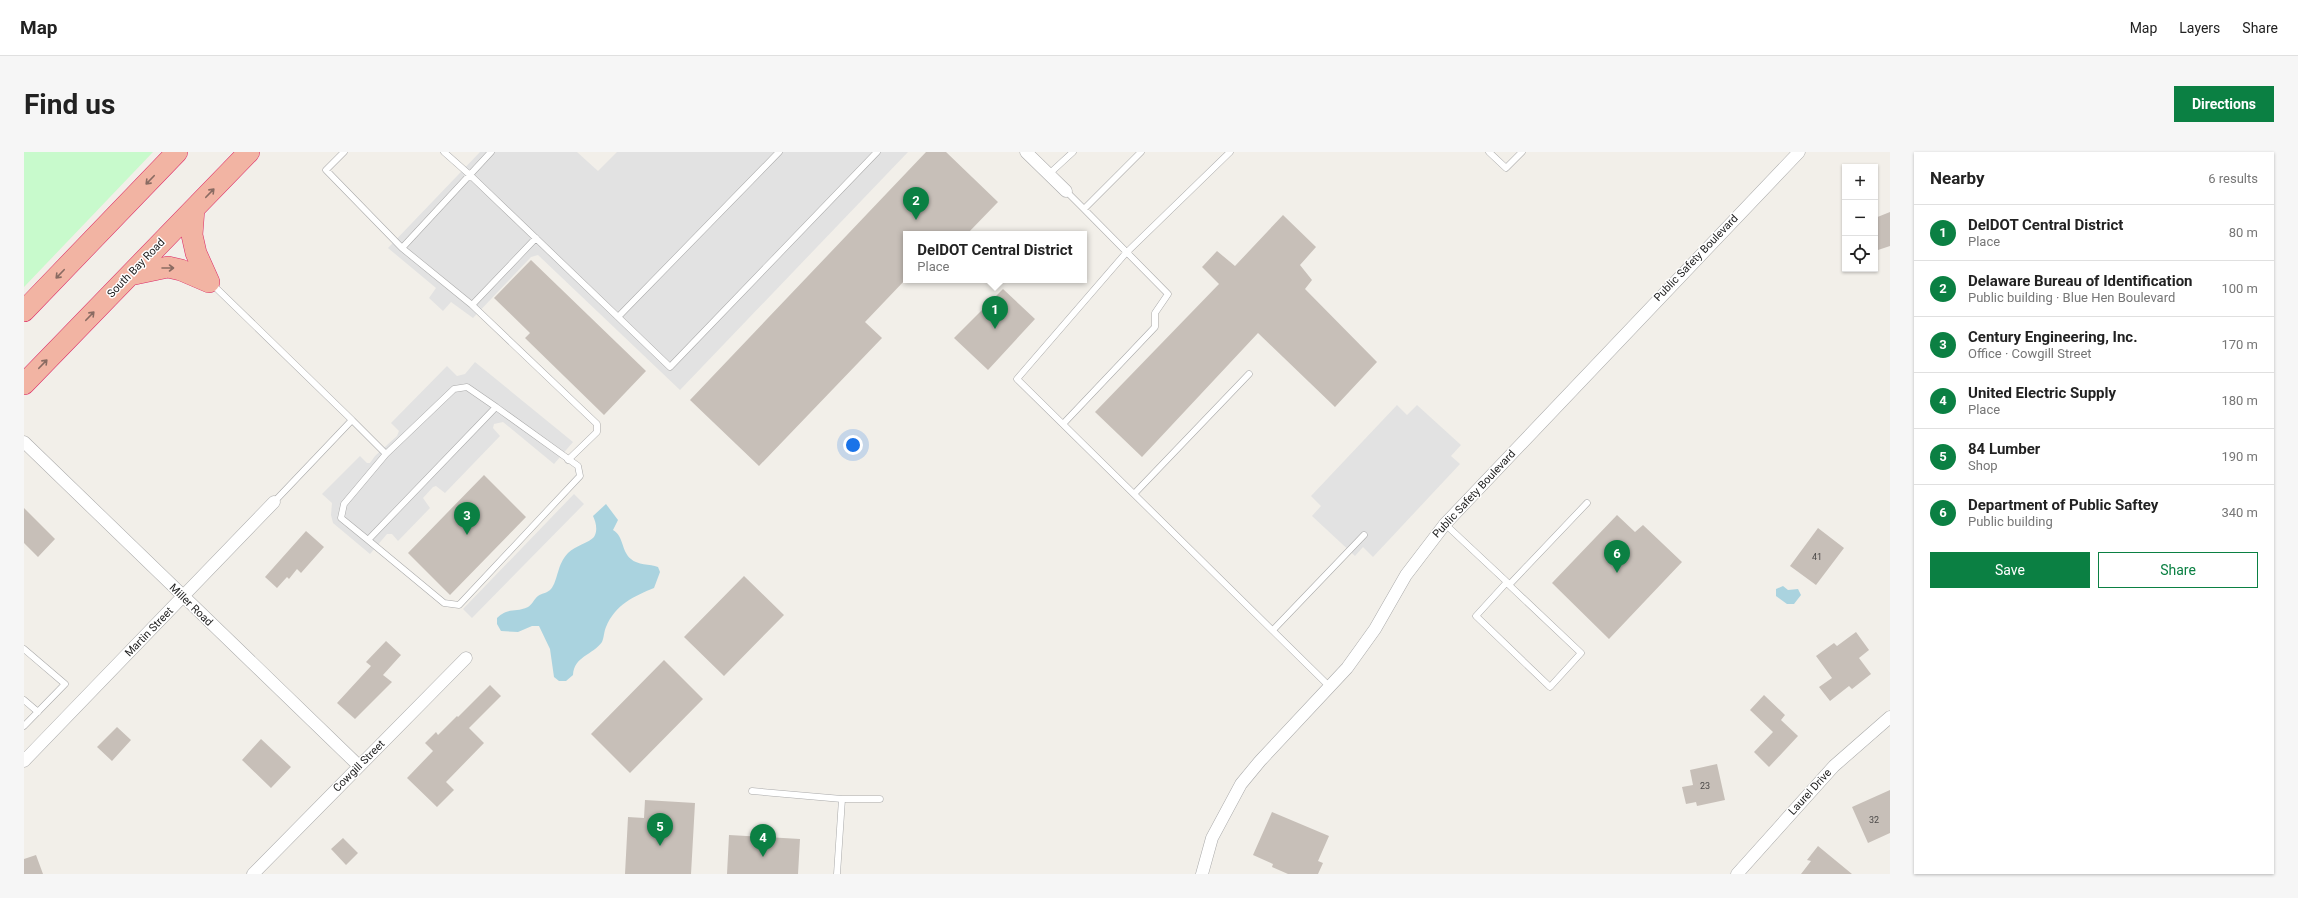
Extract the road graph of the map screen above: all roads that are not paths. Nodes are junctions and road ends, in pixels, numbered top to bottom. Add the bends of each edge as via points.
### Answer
1 (177, 152) edge
2 (249, 152) edge
3 (344, 152) edge
4 (444, 152) edge
5 (491, 152) edge
6 (779, 152) edge
7 (876, 152) edge
8 (1026, 152) edge
9 (1073, 152) edge
10 (1141, 152) edge
11 (1230, 152) edge
12 (1489, 152) edge
13 (1522, 152) edge
14 (1799, 152) edge
15 (1049, 174) junction
16 (470, 175) junction
17 (1066, 191) joint
18 (194, 209) junction
19 (1084, 209) junction
20 (536, 238) junction
21 (402, 248) junction
22 (1127, 253) junction
23 (130, 275) junction
24 (209, 282) junction
25 (472, 305) junction
26 (24, 311) edge
27 (618, 317) junction
28 (1250, 374) dead end
29 (24, 384) edge
30 (496, 407) junction
31 (352, 420) junction
32 (1063, 424) junction
33 (24, 442) edge
34 (386, 454) junction
35 (568, 460) junction
36 (1134, 494) junction
37 (274, 502) joint
38 (1587, 503) dead end
39 (1445, 524) junction
40 (1364, 535) dead end
41 (368, 540) junction
42 (1508, 584) junction
43 (183, 597) junction
44 (1273, 630) junction
45 (24, 648) edge
46 (466, 658) dead end
47 (1330, 688) junction
48 (24, 700) edge
49 (38, 712) junction
50 (1890, 717) edge
51 (24, 726) edge
52 (24, 761) edge
53 (359, 766) junction
54 (752, 791) dead end
55 (842, 799) junction
56 (880, 799) dead end
57 (253, 874) edge
58 (837, 874) edge
59 (1202, 874) edge
60 (1737, 874) edge

1 -> 26 highway
18 -> 2 highway, South Bay Road
3 - 21 lane via 326,170
4 - 16 lane
5 - 16 lane
6 - 27 lane
7 - 27 lane via 670,367
8 - 15 street
9 - 15 lane
10 - 19 lane
11 - 22 lane
12 - 13 lane via 1506,168
14 - 39 street, Public Safety Boulevard
15 - 17 street
16 - 20 lane
16 - 21 lane
17 - 19 lane
18 - 23 highway, South Bay Road
18 - 24 highway via 192,235 196,253
19 - 22 lane
20 - 25 lane
20 - 27 lane
21 - 25 lane
22 - 32 lane via 1168,294 1155,313 1155,327
22 - 32 lane via 1017,379
23 -> 24 highway via 168,267
29 -> 23 highway, South Bay Road
24 - 31 lane
25 - 35 lane via 597,424 597,432
28 - 36 lane
30 - 34 lane via 467,387 454,389
30 - 35 lane
30 - 41 lane
31 - 34 lane
31 - 37 lane
32 - 36 lane
33 - 43 street, Miller Road
34 - 41 lane via 344,504 341,518
35 - 41 lane via 578,466 580,476 459,605 444,603
36 - 44 lane
37 - 43 street, Martin Street
38 - 42 lane
39 - 42 lane
39 - 47 street, Public Safety Boulevard via 1406,575 1364,646
40 - 44 lane
42 - 42 lane via 1581,653 1550,687 1476,616
43 - 52 street, Martin Street
43 - 53 street, Miller Road
44 - 47 lane
45 - 49 lane via 65,684
46 - 53 street, Cowgill Street
47 - 59 street, Public Safety Boulevard via 1241,784 1212,838
48 - 49 lane
49 - 51 lane
50 - 60 street, Laurel Drive via 1834,766
53 - 57 street, Cowgill Street
54 - 55 lane
55 - 56 lane
55 - 58 lane

